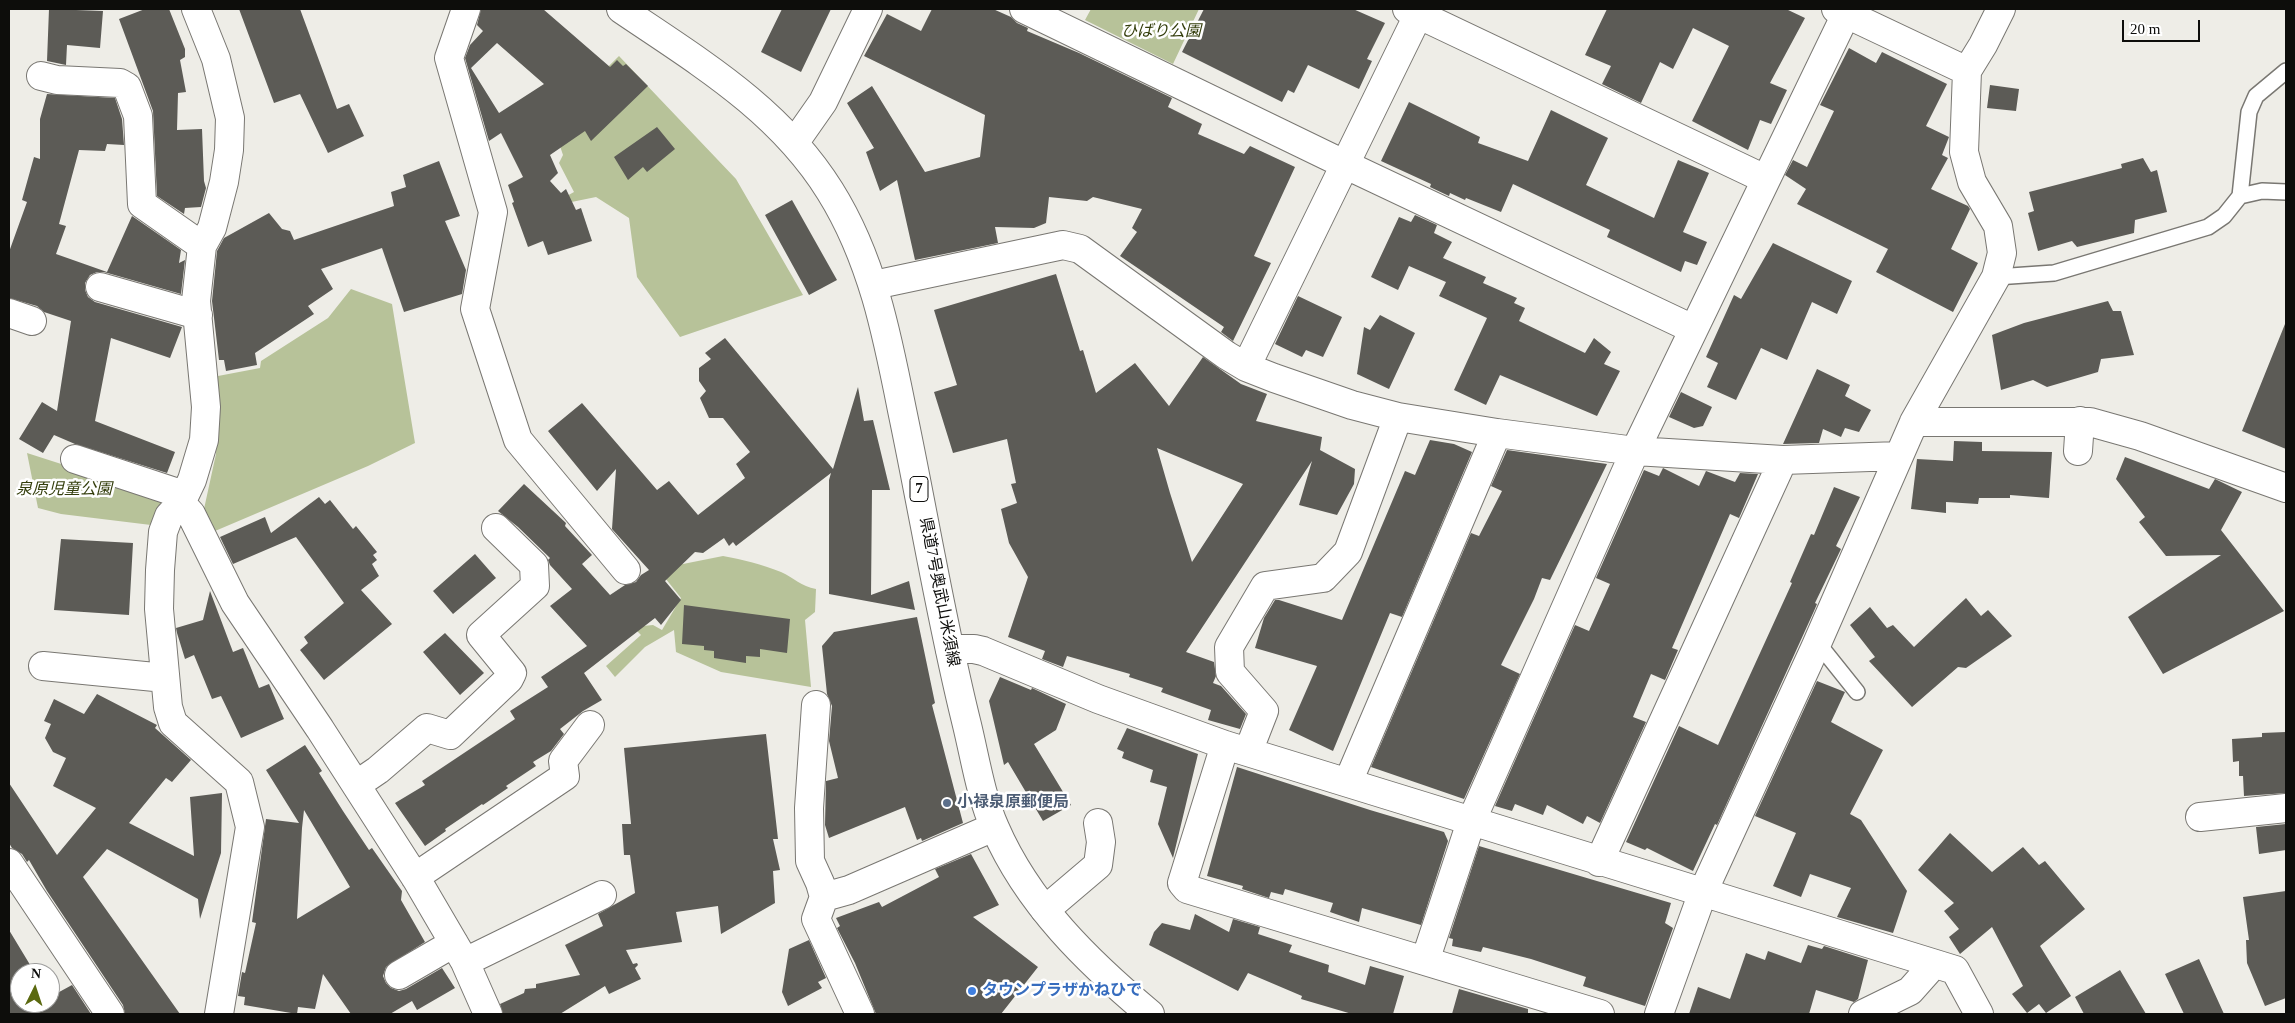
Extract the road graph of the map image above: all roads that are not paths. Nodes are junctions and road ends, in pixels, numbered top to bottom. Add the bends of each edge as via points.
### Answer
1 (196, 9) edge
2 (466, 9) edge
3 (621, 9) edge
4 (868, 9) edge
5 (1024, 9) edge
6 (2001, 9) edge
7 (1415, 11) edge
8 (1841, 11) edge
9 (1967, 71) junction
10 (2286, 71) edge
11 (41, 76) dead end
12 (795, 142) junction
13 (1344, 164) junction
14 (1765, 179) junction
15 (2286, 192) edge
16 (2240, 196) junction
17 (202, 246) junction
18 (1996, 277) junction
19 (874, 285) junction
20 (100, 287) dead end
21 (198, 315) junction
22 (1693, 329) junction
23 (1246, 367) junction
24 (1398, 418) junction
25 (2080, 421) junction
26 (1914, 422) junction
27 (1497, 433) junction
28 (1635, 451) junction
29 (2078, 451) dead end
30 (1899, 456) junction
31 (74, 459) dead end
32 (1783, 460) junction
33 (2286, 488) edge
34 (183, 499) junction
35 (496, 528) dead end
36 (626, 570) dead end
37 (1815, 648) junction
38 (950, 649) junction
39 (42, 666) dead end
40 (165, 678) junction
41 (1857, 692) dead end
42 (816, 705) dead end
43 (590, 725) dead end
44 (1236, 748) junction
45 (1348, 782) junction
46 (356, 785) junction
47 (2286, 808) edge
48 (2200, 817) dead end
49 (1471, 822) junction
50 (1098, 823) dead end
51 (994, 827) junction
52 (1599, 862) junction
53 (9, 863) edge
54 (415, 877) junction
55 (1703, 892) junction
56 (602, 895) dead end
57 (824, 897) junction
58 (1045, 910) junction
59 (459, 953) junction
60 (1424, 960) junction
61 (1934, 964) junction
62 (398, 975) dead end
63 (110, 1014) edge
64 (218, 1014) edge
65 (488, 1014) edge
66 (860, 1014) edge
67 (1150, 1014) edge
68 (1600, 1014) edge
69 (1659, 1014) edge
70 (1863, 1014) edge
71 (1979, 1014) edge

1 - 17 street via 216,59 230,118 224,182 212,228
2 - 36 street via 449,58 493,212 475,309 518,440
3 - 12 street, 県道7号奥武山米須線 / 7 via 734,85
4 - 12 street via 823,102
5 - 13 street
6 - 9 street
7 - 13 street
7 - 14 street
8 - 9 street
8 - 14 street
9 - 18 street via 1964,152 1972,182 1998,226 2002,253
10 - 16 lane via 2256,96 2249,112
11 - 17 street via 57,80 120,83 127,87 138,116 142,204
12 - 19 street, 県道7号奥武山米須線 / 7 via 848,221
13 - 22 street
13 - 23 street
14 - 22 street
15 - 16 lane via 2262,190
16 - 18 lane via 2224,216 2208,226 2054,273
17 - 21 street via 196,301
18 - 26 street
19 - 23 street via 1063,244 1080,249
19 - 38 street, 県道7号奥武山米須線 / 7
20 - 21 street
21 - 34 street via 206,408 204,440
22 - 28 street
23 - 24 street
24 - 27 street
24 - 44 street via 1348,552 1323,578 1265,586 1229,647 1230,672 1264,711
25 - 26 street
25 - 29 street
25 - 33 street via 2140,436
26 - 30 street
27 - 28 street
27 - 45 street
28 - 32 street
28 - 49 street
30 - 32 street
30 - 37 street
31 - 34 street
32 - 52 street
34 - 40 street via 169,516 163,532 159,609
34 - 46 street via 235,603
35 - 46 street via 534,565 535,586 481,635 512,673 509,679 450,735 428,728
37 - 41 lane via 1825,652
37 - 55 street
38 - 44 street via 983,651 1098,699
38 - 51 street, 県道7号奥武山米須線 / 7
39 - 40 street
40 - 64 street via 173,723 239,782 250,827
42 - 57 street via 808,808 810,861
43 - 54 street via 563,761 565,776
44 - 45 street
44 - 60 street via 1182,883 1187,889
45 - 49 street
46 - 54 street
47 - 48 street
49 - 52 street
49 - 60 street
50 - 58 street via 1101,842 1098,865
51 - 57 street via 849,890
51 - 58 street, 県道7号奥武山米須線 / 7 via 1010,858
52 - 55 street
53 - 63 street
54 - 59 street
55 - 61 street
55 - 69 street
56 - 59 street
57 - 66 street via 816,919
58 - 67 street, 県道7号奥武山米須線 / 7 via 1100,972
59 - 62 street
59 - 65 street
60 - 68 street
61 - 70 street via 1910,991
61 - 71 street via 1955,970

